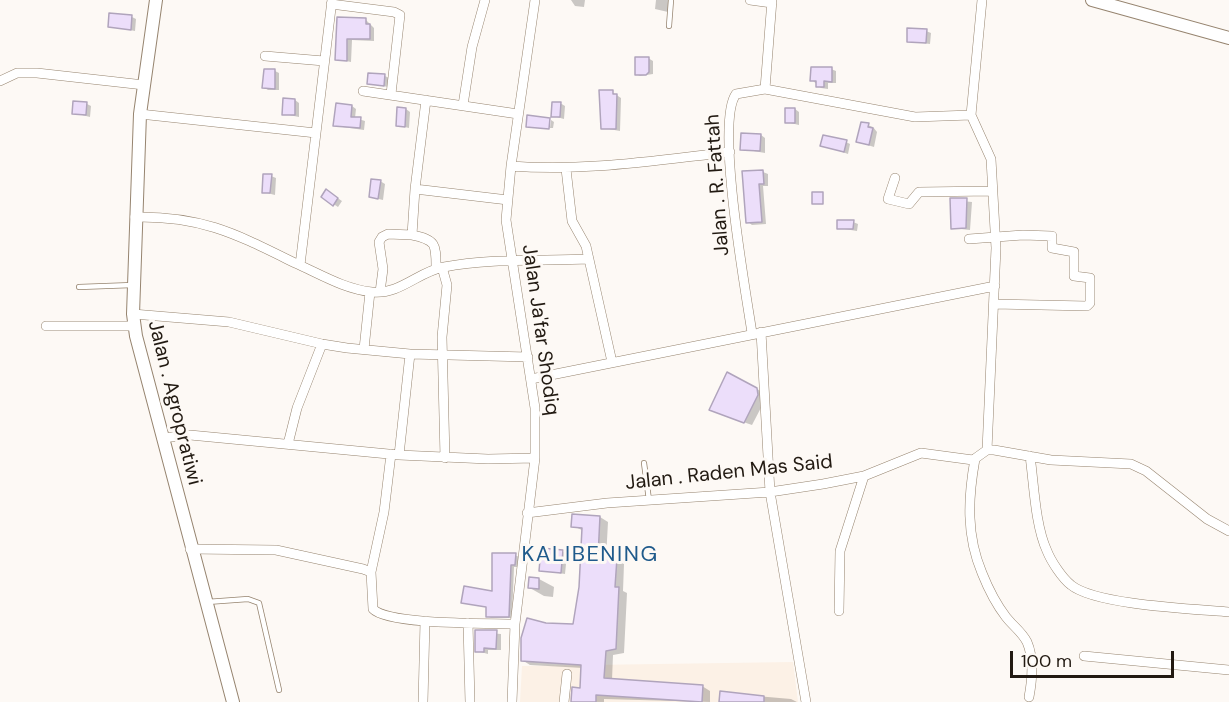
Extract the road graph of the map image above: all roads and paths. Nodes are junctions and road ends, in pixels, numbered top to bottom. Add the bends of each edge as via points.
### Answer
1 (156, 0) edge
2 (485, 0) edge
3 (535, 0) edge
4 (671, 0) edge
5 (750, 0) edge
6 (982, 0) edge
7 (1092, 0) edge
8 (772, 1) edge
9 (331, 2) edge
10 (669, 26) dead end
11 (1229, 38) edge
12 (265, 56) dead end
13 (324, 61) junction
14 (0, 81) edge
15 (144, 85) junction
16 (765, 89) junction
17 (363, 91) dead end
18 (392, 94) junction
19 (426, 100) junction
20 (464, 105) junction
21 (140, 114) junction
22 (518, 114) junction
23 (971, 115) junction
24 (316, 133) junction
25 (730, 152) junction
26 (511, 166) junction
27 (566, 169) junction
28 (895, 178) dead end
29 (415, 189) junction
30 (992, 191) junction
31 (508, 200) junction
32 (135, 217) junction
33 (412, 235) junction
34 (995, 238) junction
35 (969, 239) dead end
36 (589, 259) junction
37 (512, 263) junction
38 (300, 265) junction
39 (439, 268) junction
40 (133, 285) junction
41 (995, 286) junction
42 (79, 287) dead end
43 (370, 292) junction
44 (380, 292) junction
45 (994, 303) junction
46 (134, 320) junction
47 (46, 326) dead end
48 (757, 333) junction
49 (322, 344) junction
50 (364, 349) junction
51 (410, 354) junction
52 (443, 356) junction
53 (528, 357) junction
54 (612, 362) junction
55 (531, 379) junction
56 (162, 438) junction
57 (288, 444) junction
58 (987, 450) junction
59 (395, 455) junction
60 (1030, 456) junction
61 (445, 458) junction
62 (535, 458) junction
63 (975, 459) junction
64 (644, 463) dead end
65 (864, 477) junction
66 (770, 492) junction
67 (650, 500) junction
68 (527, 513) junction
69 (1229, 531) edge
70 (190, 549) junction
71 (371, 572) junction
72 (205, 602) junction
73 (839, 611) dead end
74 (1229, 612) edge
75 (425, 621) junction
76 (468, 623) junction
77 (515, 624) junction
78 (1084, 657) dead end
79 (1229, 670) edge
80 (567, 674) dead end
81 (279, 690) dead end
82 (1029, 697) dead end
83 (232, 702) edge
84 (423, 702) edge
85 (470, 702) edge
86 (512, 702) edge
87 (564, 702) edge
88 (806, 702) edge

1 - 15 street, Jalan . Agropratiwi
2 - 20 street via 472,47
3 - 22 street, Jalan Ja'far Shodiq
4 - 10 lane
5 - 8 street
6 - 23 street
7 - 11 street
8 - 16 street
9 - 13 street
9 - 18 street via 400,15
12 - 13 street
13 - 24 street
14 - 15 street via 17,73 36,73
15 - 21 street, Jalan . Agropratiwi
16 - 23 street, Jalan . R. Fattah via 915,117
16 - 25 street, Jalan . R. Fattah via 742,91 731,100
17 - 18 street
18 - 19 street
19 - 20 street
19 - 29 street
20 - 22 street
21 - 24 street
21 - 32 street, Jalan . Agropratiwi
22 - 26 street, Jalan Ja'far Shodiq
23 - 30 street via 991,159
24 - 38 street
25 - 27 street
25 - 48 street, Jalan . R. Fattah via 740,250
26 - 27 street
26 - 31 street, Jalan Ja'far Shodiq
27 - 36 street via 572,221
28 - 30 street via 888,199 909,204 919,192
29 - 31 street
29 - 33 street
30 - 34 street
31 - 37 street, Jalan Ja'far Shodiq via 506,220
32 - 38 street via 169,216 203,222
32 - 40 street, Jalan . Agropratiwi
33 - 39 street via 432,242
33 - 44 street via 381,237
34 - 35 street
34 - 41 street
34 - 45 street via 1052,236 1052,248 1074,252 1074,276 1090,278 1090,303
36 - 37 street
36 - 54 street
37 - 39 street
37 - 53 street, Jalan Ja'far Shodiq
38 - 43 street via 326,279
39 - 44 street via 414,282
39 - 52 street via 447,285
40 - 42 lane
40 - 46 street, Jalan . Agropratiwi
41 - 45 street
41 - 48 street
43 - 44 street
43 - 50 street
45 - 58 street
46 - 47 street
46 - 49 street via 229,322
46 - 56 street, Jalan . Agropratiwi
48 - 54 street
48 - 66 street, Jalan . R. Fattah
49 - 50 street
49 - 57 street via 297,408
50 - 51 street
51 - 52 street
51 - 59 street
52 - 53 street
52 - 61 street
53 - 55 street, Jalan Ja'far Shodiq
54 - 55 street
55 - 62 street, Jalan Ja'far Shodiq
56 - 57 street via 190,435
56 - 70 street, Jalan . Agropratiwi
57 - 59 street
58 - 60 street
58 - 63 street
59 - 61 street
59 - 71 street
60 - 69 street via 1131,464
60 - 74 street via 1047,551 1070,585 1112,599
61 - 62 street
62 - 68 street, Jalan Ja'far Shodiq
63 - 65 street, Jalan . Raden Mas Said via 921,453
63 - 82 street via 969,506 971,537 993,597 1027,643
64 - 67 lane
65 - 66 street, Jalan . Raden Mas Said
65 - 73 street via 840,551
66 - 67 street, Jalan . Raden Mas Said
66 - 88 street, Jalan . R. Fattah
67 - 68 street, Jalan . Raden Mas Said
68 - 77 street, Jalan Ja'far Shodiq
70 - 71 street via 276,550
70 - 72 street, Jalan . Agropratiwi
71 - 75 street via 373,609 377,614
72 - 81 lane via 248,599 259,603
72 - 83 street, Jalan . Agropratiwi
75 - 76 street
75 - 84 street
76 - 77 street
76 - 85 street
77 - 86 street, Jalan Ja'far Shodiq
78 - 79 street
80 - 87 street

